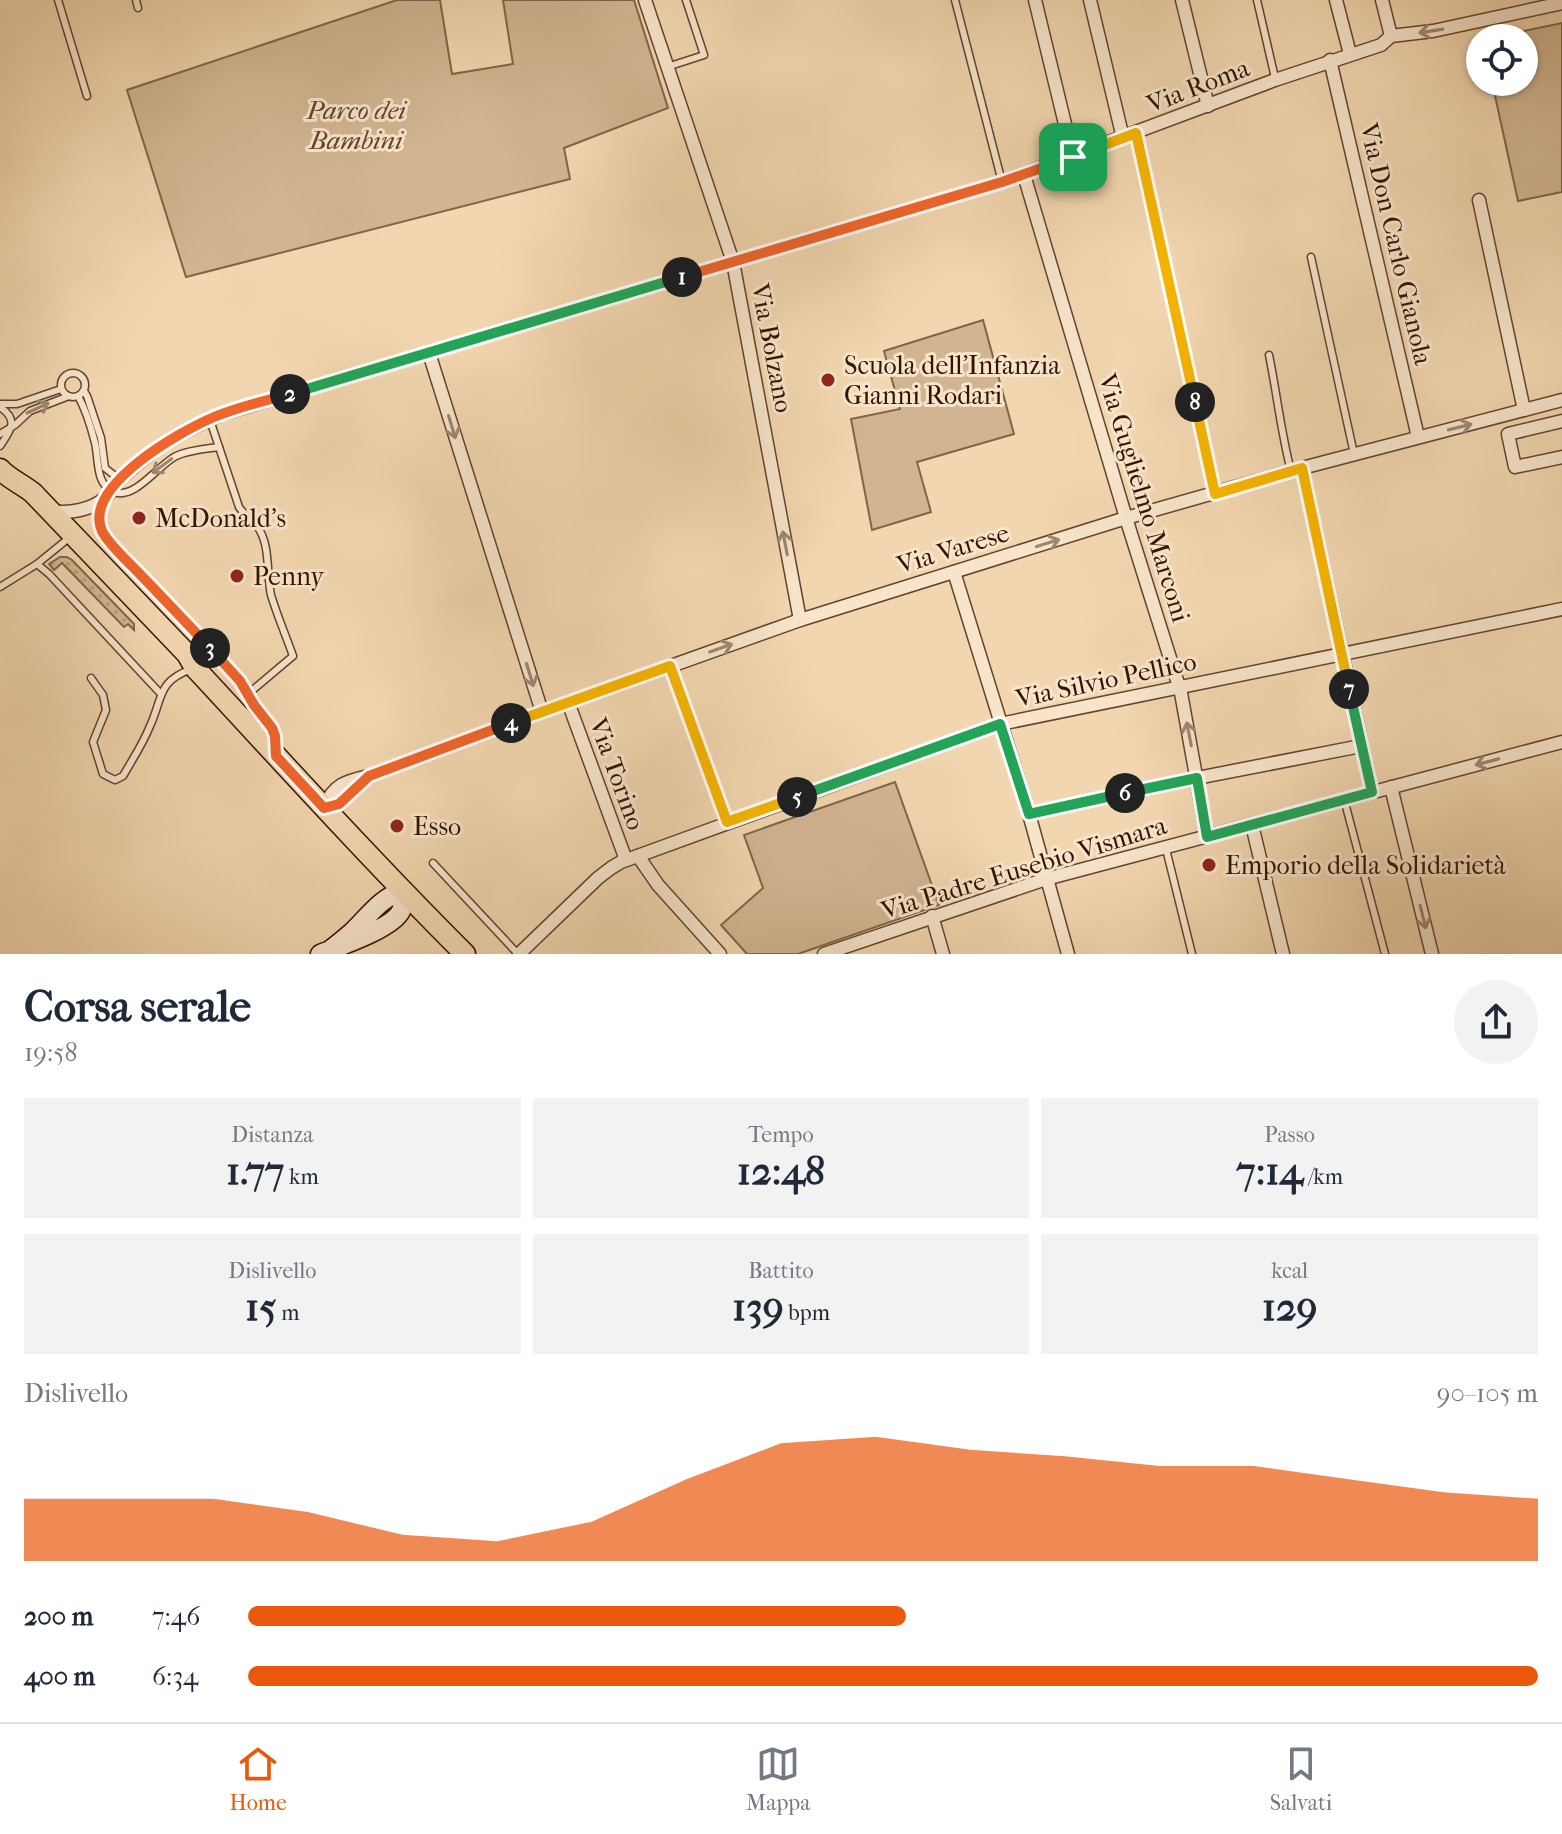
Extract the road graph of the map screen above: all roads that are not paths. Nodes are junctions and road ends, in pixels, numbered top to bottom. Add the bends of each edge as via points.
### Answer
1 (58, 0) edge
2 (645, 0) edge
3 (686, 0) edge
4 (955, 0) edge
5 (1035, 0) edge
6 (1090, 0) edge
7 (1182, 0) edge
8 (1257, 0) edge
9 (1336, 0) edge
10 (1382, 0) edge
11 (1562, 3) edge
12 (1391, 36) junction
13 (1350, 54) junction
14 (1330, 60) junction
15 (667, 67) junction
16 (1275, 80) junction
17 (87, 96) dead end
18 (1208, 106) junction
19 (1129, 136) junction
20 (1073, 157) junction
21 (1024, 175) junction
22 (1002, 182) junction
23 (1479, 200) dead end
24 (1311, 257) dead end
25 (733, 262) junction
26 (429, 353) junction
27 (1269, 355) dead end
28 (61, 389) junction
29 (81, 394) junction
30 (69, 396) junction
31 (1562, 400) edge
32 (0, 405) edge
33 (1524, 410) junction
34 (209, 419) junction
35 (1562, 421) edge
36 (12, 426) junction
37 (0, 434) edge
38 (1418, 437) junction
39 (0, 446) edge
40 (219, 447) junction
41 (1354, 454) junction
42 (1562, 457) edge
43 (0, 469) edge
44 (1296, 470) junction
45 (119, 479) junction
46 (0, 487) edge
47 (108, 494) junction
48 (1215, 494) junction
49 (86, 508) junction
50 (48, 510) junction
51 (1126, 518) junction
52 (101, 522) junction
53 (64, 542) junction
54 (37, 564) junction
55 (954, 572) junction
56 (0, 587) edge
57 (1562, 609) edge
58 (800, 620) junction
59 (1342, 654) junction
60 (670, 666) junction
61 (195, 668) junction
62 (91, 678) dead end
63 (1179, 687) junction
64 (160, 693) junction
65 (248, 694) junction
66 (568, 702) junction
67 (542, 712) junction
68 (1000, 724) junction
69 (1562, 742) edge
70 (1361, 746) junction
71 (276, 756) junction
72 (1197, 778) junction
73 (1391, 787) junction
74 (1372, 792) junction
75 (1344, 799) junction
76 (324, 808) junction
77 (1029, 814) junction
78 (727, 822) junction
79 (1252, 825) junction
80 (1207, 837) junction
81 (1166, 848) junction
82 (632, 858) junction
83 (433, 863) dead end
84 (1046, 879) junction
85 (402, 891) junction
86 (932, 916) junction
87 (326, 952) edge
88 (465, 954) edge
89 (518, 954) edge
90 (720, 954) edge
91 (824, 954) edge
92 (943, 954) edge
93 (1068, 954) edge
94 (1192, 954) edge
95 (1283, 954) edge
96 (1385, 954) edge
97 (1432, 954) edge

1 - 17 lane
2 - 15 street, Via Bolzano
3 - 15 lane via 704,55
4 - 22 lane
5 - 20 street
6 - 19 street
7 - 18 street
8 - 16 lane
9 - 13 street
10 - 12 street
11 -> 12 street, Via Roma
12 - 13 street, Via Roma via 1381,45
13 - 14 street, Via Roma
14 - 16 street, Via Roma
14 - 38 street, Via Don Carlo Gianola
15 - 25 street, Via Bolzano
16 - 18 street, Via Roma
18 - 19 street, Via Roma
19 - 20 street, Via Roma
19 - 48 street
20 - 21 street, Via Roma
21 - 22 street, Via Roma
21 - 51 street, Via Guglielmo Marconi
22 - 25 street, Via Roma
23 - 33 street
24 - 41 lane
25 - 26 street, Via Roma
58 -> 25 street, Via Bolzano
26 - 34 street, Via Roma
26 -> 67 street
27 - 44 lane
28 - 29 lane via 64,377 74,373 86,385
28 - 30 lane
28 - 32 lane
29 - 30 lane
29 - 45 lane via 87,396 101,438 105,468
29 - 47 lane
36 -> 30 lane via 30,411
31 - 33 street, Via Varese
32 - 36 lane
38 -> 33 street, Via Varese
34 - 40 lane
34 - 45 street, Via Roma via 158,448
35 - 42 street via 1508,434 1515,467
36 - 37 lane
36 - 39 lane
38 - 41 street, Via Varese
40 -> 47 lane via 178,455 139,487
40 - 65 lane via 239,507 264,540 270,592 293,656
41 - 44 street, Via Varese
43 - 50 main road
44 - 48 street, Via Varese
44 - 59 street
45 - 47 street, Via Roma
46 - 53 main road via 26,502
47 - 49 street, Via Roma
47 - 52 lane
48 - 51 street, Via Varese
49 - 50 street, Via Roma
49 - 52 lane
50 - 61 main road
55 -> 51 street, Via Varese
51 - 63 street, Via Guglielmo Marconi
52 - 65 lane via 102,532 119,553 231,669
53 - 54 lane
53 - 61 main road via 180,661
54 - 56 lane
54 - 64 lane
55 - 58 street, Via Varese
55 - 68 street
57 - 59 street, Via Silvio Pellico
60 -> 58 street, Via Varese
59 - 63 street, Via Silvio Pellico
59 - 70 street
60 - 66 street, Via Varese
60 - 78 street
61 - 64 lane via 180,673
61 - 71 main road
62 - 64 lane via 106,710 93,742 103,774 115,780 123,776 150,727
63 - 68 street, Via Silvio Pellico
72 -> 63 street, Via Guglielmo Marconi
65 - 71 lane via 272,728
66 - 67 street, Via Varese
66 - 82 street, Via Torino
67 - 76 street, Via Varese via 369,776 339,804
68 - 77 street
68 - 78 street, Via Silvio Pellico
69 -> 73 street, Via Padre Eusebio Vismara
70 - 72 street
70 - 74 street
71 - 76 main road
72 - 77 street
72 - 80 street, Via Guglielmo Marconi
73 - 74 street, Via Padre Eusebio Vismara
73 -> 97 street
74 - 75 street, Via Padre Eusebio Vismara
75 - 79 street, Via Padre Eusebio Vismara
75 - 96 lane
76 - 85 main road
77 - 84 street
78 - 82 street, Via Silvio Pellico
79 - 80 street, Via Padre Eusebio Vismara
79 - 95 street
80 - 81 street, Via Padre Eusebio Vismara
81 - 84 street, Via Padre Eusebio Vismara
81 - 94 lane
82 - 89 street, Via Silvio Pellico via 598,878
82 - 90 street, Via Torino
83 - 89 lane
84 - 86 street, Via Padre Eusebio Vismara
84 - 93 street
85 - 87 street via 399,915
85 - 88 main road
86 - 91 street, Via Padre Eusebio Vismara
86 - 92 street

